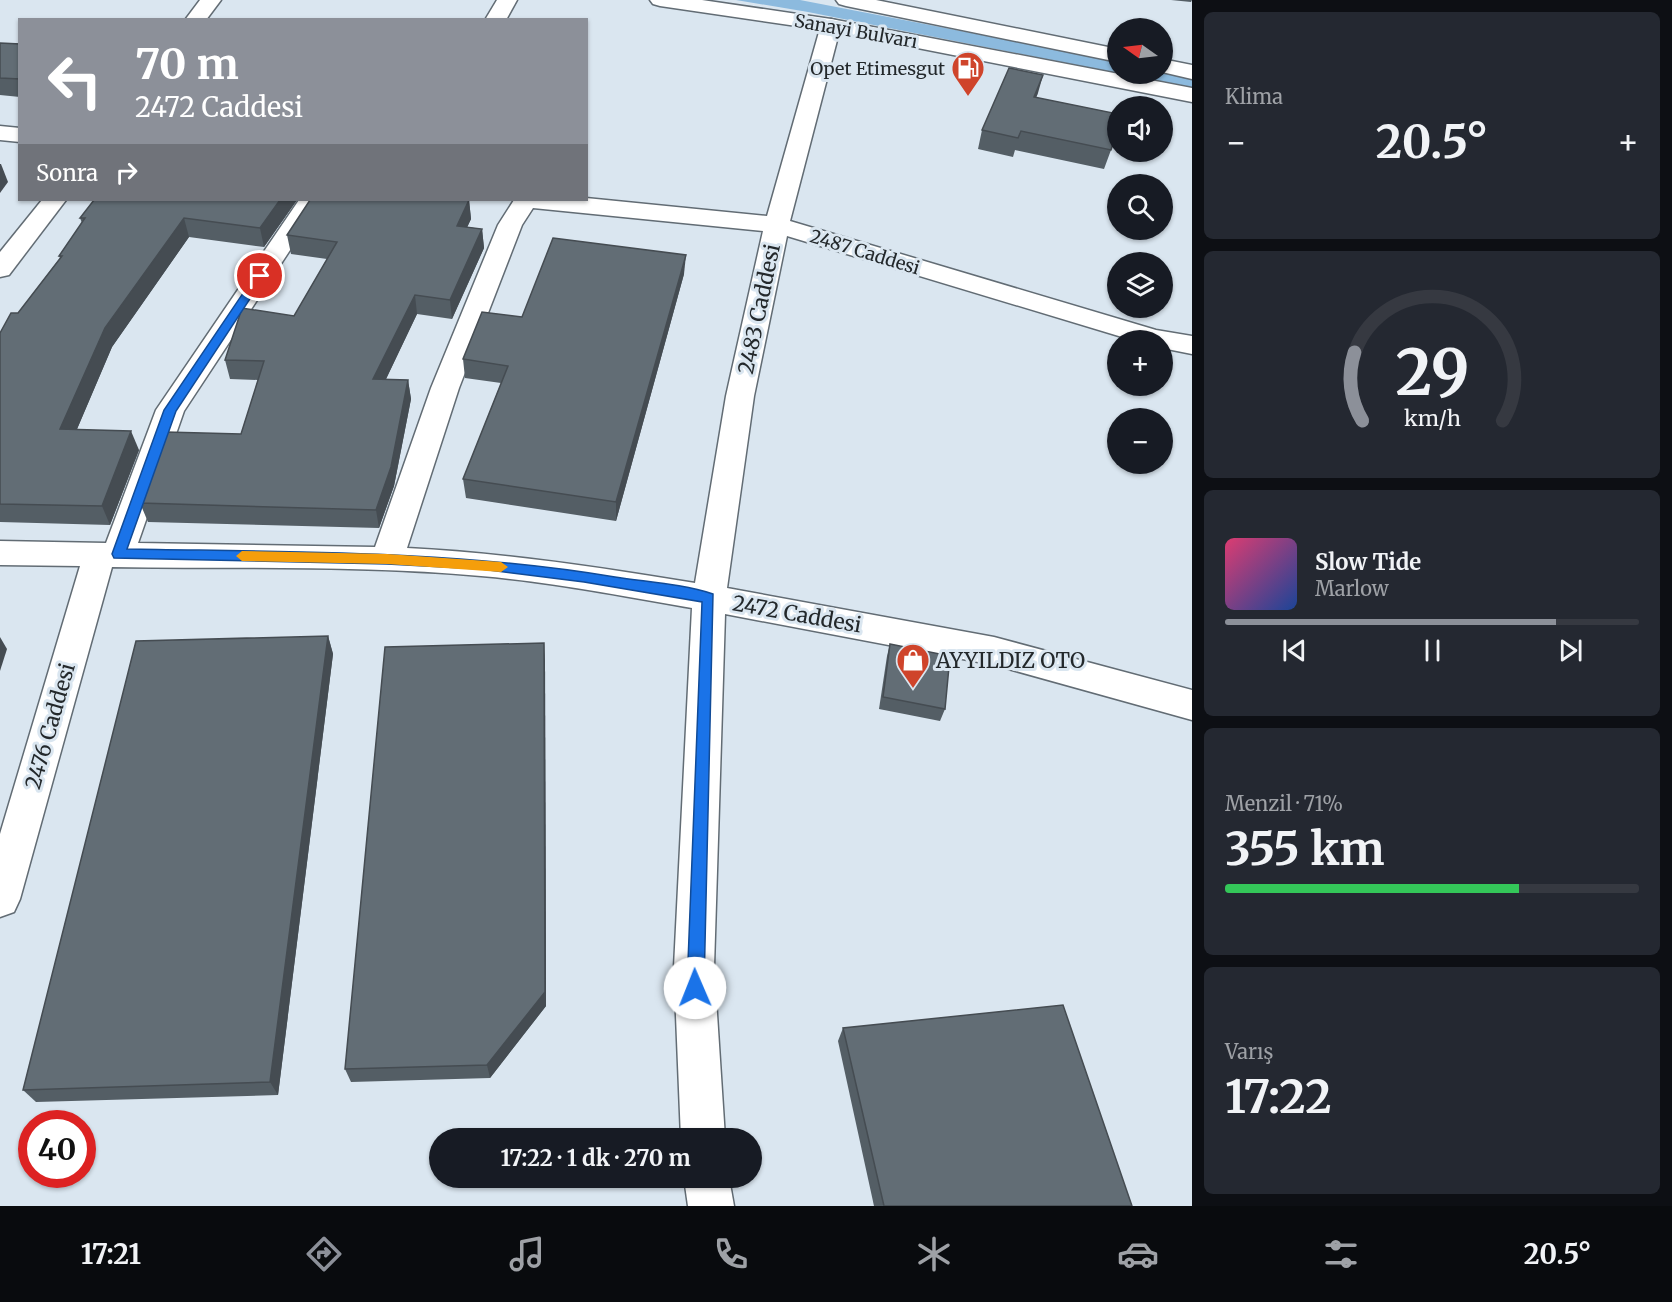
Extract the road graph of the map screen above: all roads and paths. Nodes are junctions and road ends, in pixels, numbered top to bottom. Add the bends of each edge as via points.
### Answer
1 (211, 0) edge
2 (507, 0) edge
3 (660, 0) edge
4 (846, 0) edge
5 (197, 18) edge
6 (496, 18) edge
7 (831, 25) junction
8 (1107, 54) edge
9 (1173, 61) edge
10 (1192, 62) edge
11 (1173, 68) edge
12 (1192, 72) edge
13 (1192, 95) edge
14 (0, 133) edge
15 (18, 135) edge
16 (53, 201) edge
17 (310, 201) edge
18 (525, 201) edge
19 (541, 201) edge
20 (777, 225) junction
21 (0, 269) edge
22 (1192, 345) edge
23 (0, 553) edge
24 (109, 554) junction
25 (387, 559) junction
26 (709, 598) junction
27 (1192, 705) edge
28 (0, 899) edge
29 (702, 1128) edge
30 (708, 1188) edge
31 (711, 1206) edge

1 - 5 street
2 - 6 street
3 - 7 street, Sanayi Bulvarı
4 - 8 street, Sanayi Bulvarı
7 - 13 street, Sanayi Bulvarı
7 - 20 street, 2483 Caddesi
9 - 10 street
11 - 12 street
14 - 15 street
16 - 21 street
17 - 24 street, 2476 Caddesi via 170,410
18 - 25 street via 510,225 445,388
19 - 20 street, 2487 Caddesi
20 - 22 street, 2487 Caddesi via 1154,338
20 - 26 street, 2483 Caddesi via 740,396
23 - 24 street, 2472 Caddesi
24 - 25 street, 2472 Caddesi
24 - 28 street, 2476 Caddesi
25 - 26 street, 2472 Caddesi via 481,564
26 - 27 street, 2472 Caddesi via 994,651
26 - 29 street, 2483 Caddesi via 694,967
30 - 31 street

